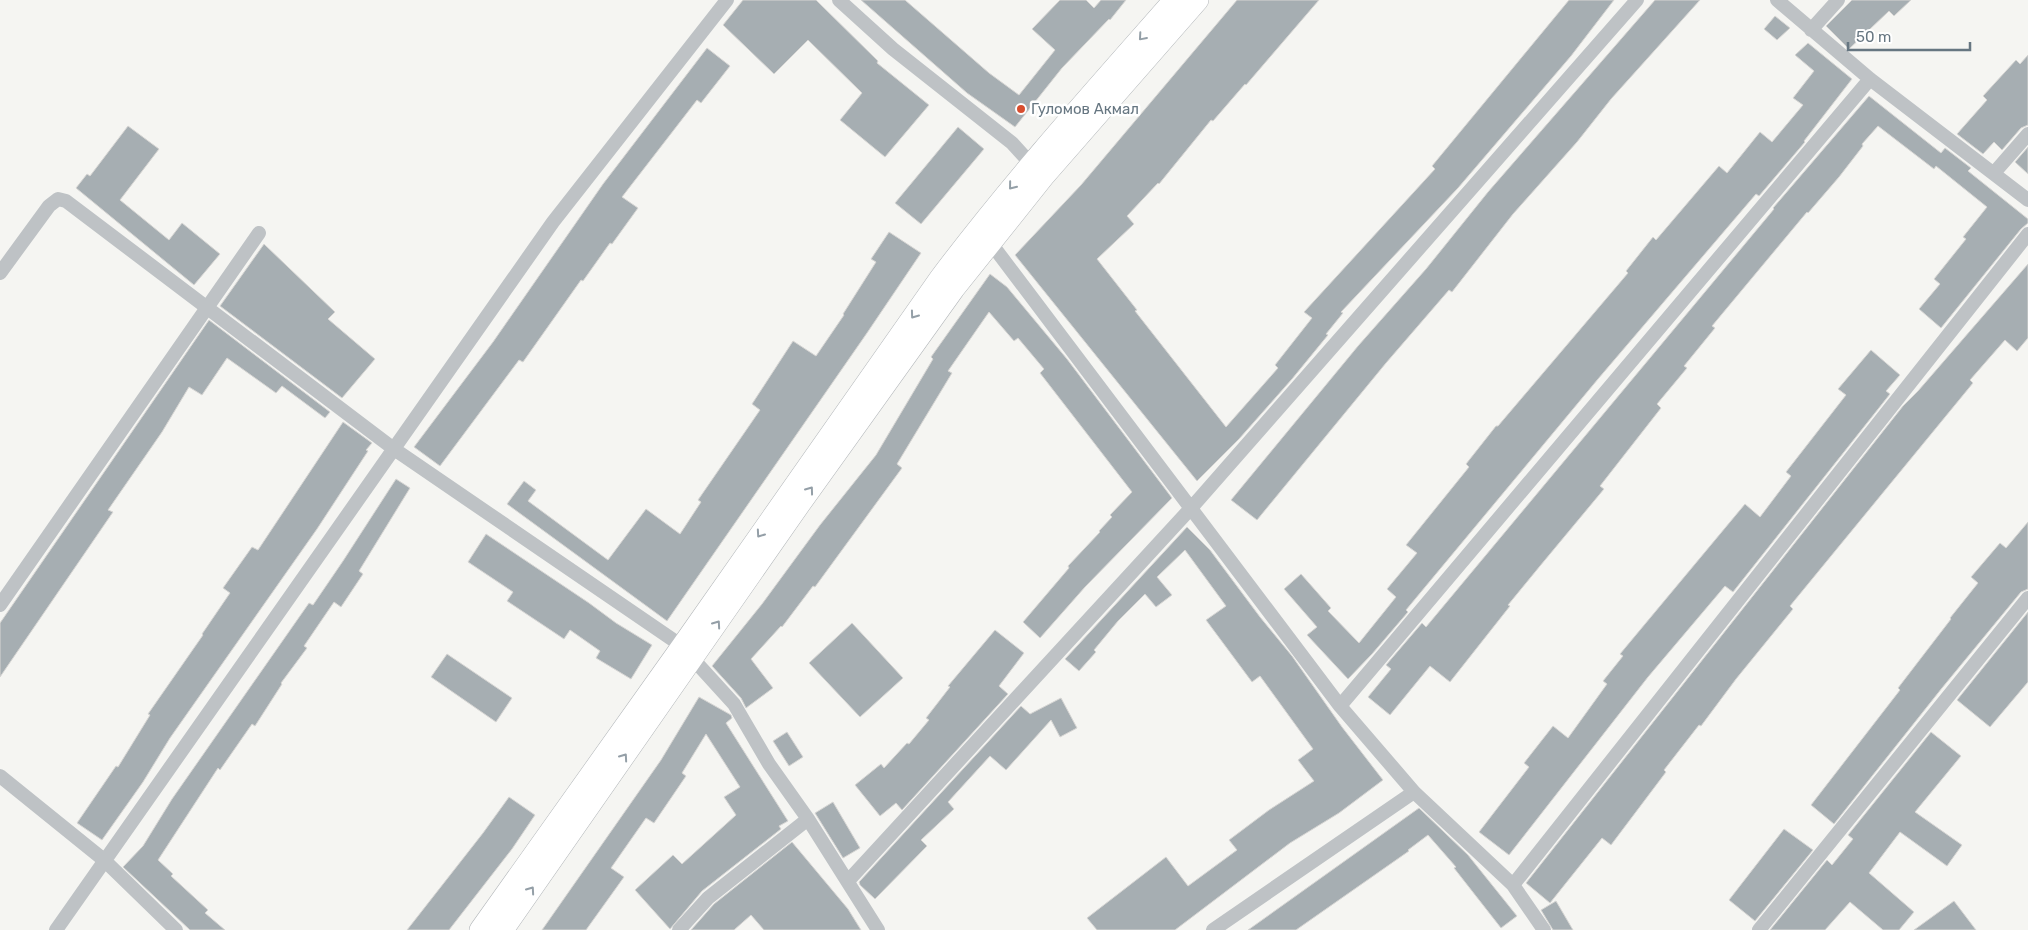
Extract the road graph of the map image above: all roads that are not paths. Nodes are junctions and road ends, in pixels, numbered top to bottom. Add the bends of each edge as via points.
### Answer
1 (727, 0) edge
2 (839, 0) edge
3 (1174, 0) edge
4 (1198, 0) edge
5 (1637, 0) edge
6 (1777, 0) edge
7 (1838, 0) edge
8 (1812, 30) junction
9 (1870, 79) junction
10 (2028, 134) edge
11 (1031, 164) junction
12 (1994, 172) junction
13 (2028, 200) edge
14 (259, 234) dead end
15 (2028, 234) edge
16 (990, 242) junction
17 (0, 273) edge
18 (207, 306) junction
19 (394, 449) junction
20 (1192, 507) junction
21 (2028, 598) edge
22 (0, 605) edge
23 (687, 653) junction
24 (1340, 706) junction
25 (0, 776) edge
26 (1414, 792) junction
27 (808, 819) junction
28 (104, 860) junction
29 (848, 880) junction
30 (1512, 885) junction
31 (56, 930) edge
32 (176, 930) edge
33 (480, 930) edge
34 (503, 930) edge
35 (679, 930) edge
36 (878, 930) edge
37 (1213, 930) edge
38 (1544, 930) edge
39 (1758, 930) edge

1 - 19 street via 553,222
2 - 11 street via 893,49 1012,143
3 -> 11 main road
4 - 16 main road
5 - 20 street
6 - 8 street
7 - 8 street
8 - 9 street
9 - 12 street
9 - 24 street
10 - 12 street
11 -> 23 main road via 940,278
12 - 13 street
14 - 18 street
15 - 30 street
16 - 20 street
23 -> 16 main road via 800,504
17 - 18 street via 49,206 58,199 66,200
18 - 19 street
18 - 22 street
19 - 23 street
19 - 28 street
20 - 24 street
20 - 29 street
21 - 39 street
23 - 27 street via 734,704 769,764
23 - 33 main road
34 -> 23 main road
24 - 26 street
25 - 28 street
26 - 30 street
26 - 37 street
27 - 29 street
27 - 35 street via 708,898
28 - 31 street
28 - 32 street
29 - 36 street
30 - 38 street

